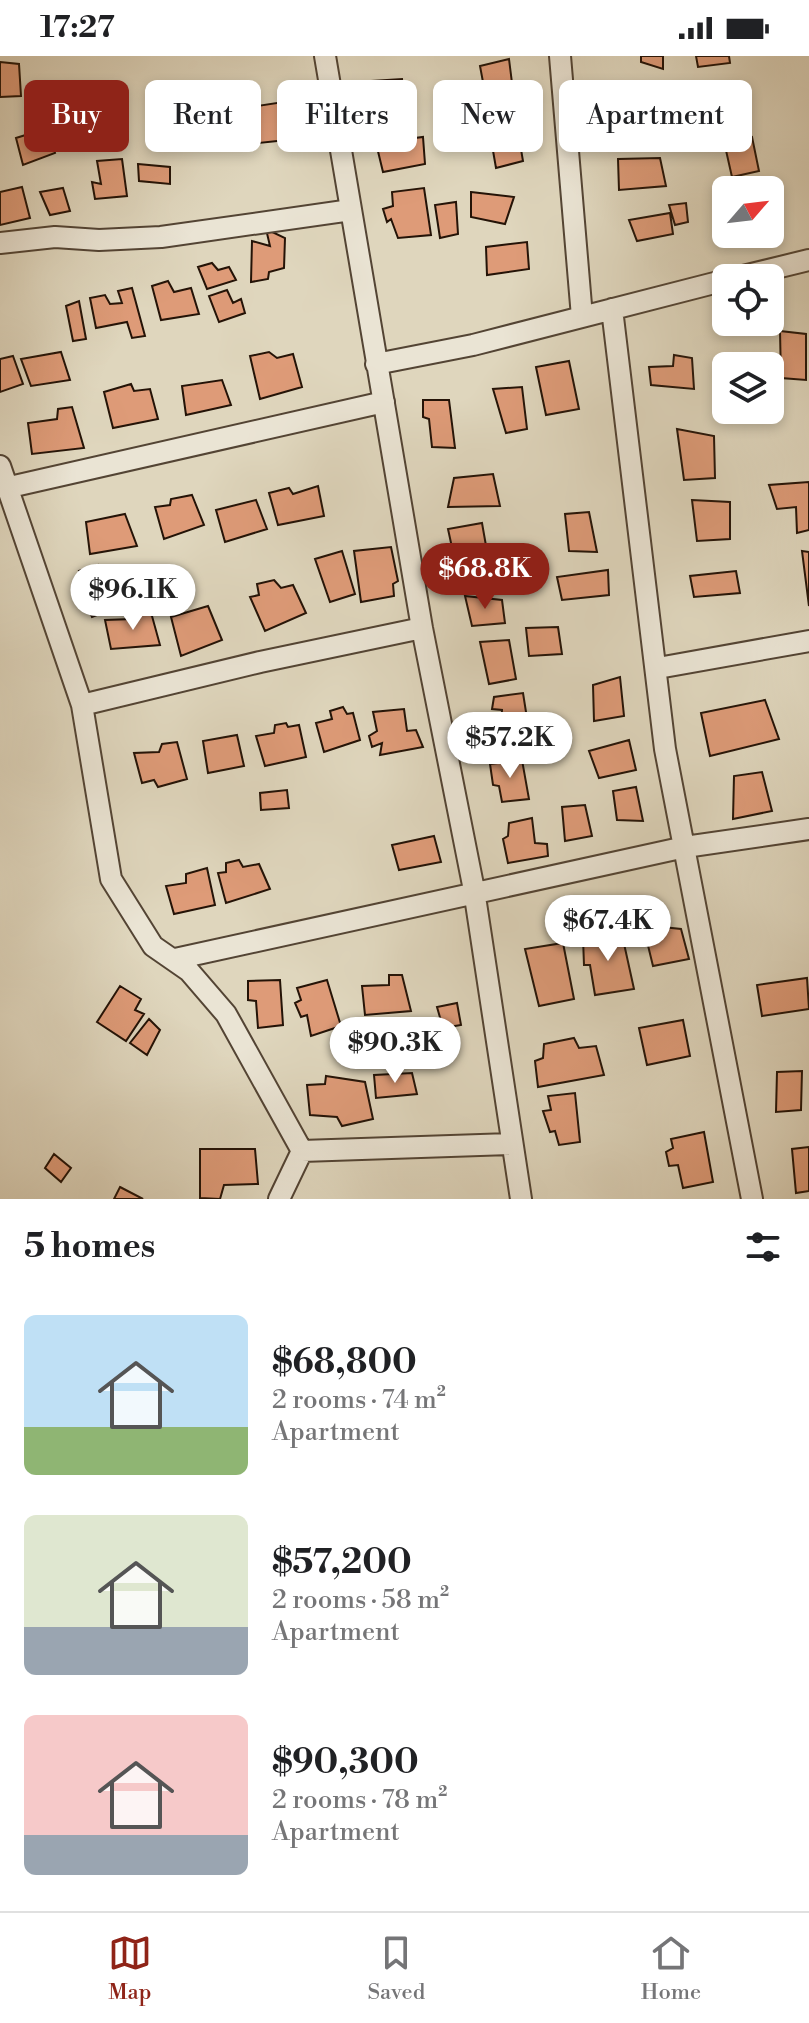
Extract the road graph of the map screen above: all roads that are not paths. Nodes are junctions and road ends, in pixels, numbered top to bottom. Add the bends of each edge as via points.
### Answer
1 (325, 56) edge
2 (560, 56) edge
3 (351, 210) junction
4 (0, 243) edge
5 (809, 260) edge
6 (784, 266) edge
7 (712, 284) edge
8 (612, 309) junction
9 (582, 317) junction
10 (376, 364) junction
11 (384, 402) junction
12 (0, 466) edge
13 (10, 487) junction
14 (422, 628) junction
15 (809, 641) edge
16 (658, 668) junction
17 (82, 705) junction
18 (809, 829) edge
19 (685, 847) junction
20 (474, 890) junction
21 (175, 959) junction
22 (511, 1144) junction
23 (302, 1151) junction
24 (279, 1199) edge
25 (521, 1199) edge
26 (752, 1199) edge

1 - 3 street
2 - 9 street
3 - 4 street via 161,237
3 - 10 street
5 - 6 street
7 - 8 street
8 - 9 street
8 - 16 street
9 - 10 street
10 - 11 street
11 - 13 street
11 - 14 street
12 - 13 street
13 - 17 street
14 - 17 street
14 - 20 street
15 - 16 street
16 - 19 street via 665,749
17 - 21 street via 111,879 153,946
18 - 19 street
19 - 20 street
19 - 26 street
20 - 21 street
20 - 22 street
21 - 23 street via 226,1014
22 - 23 street
22 - 25 street
23 - 24 street

